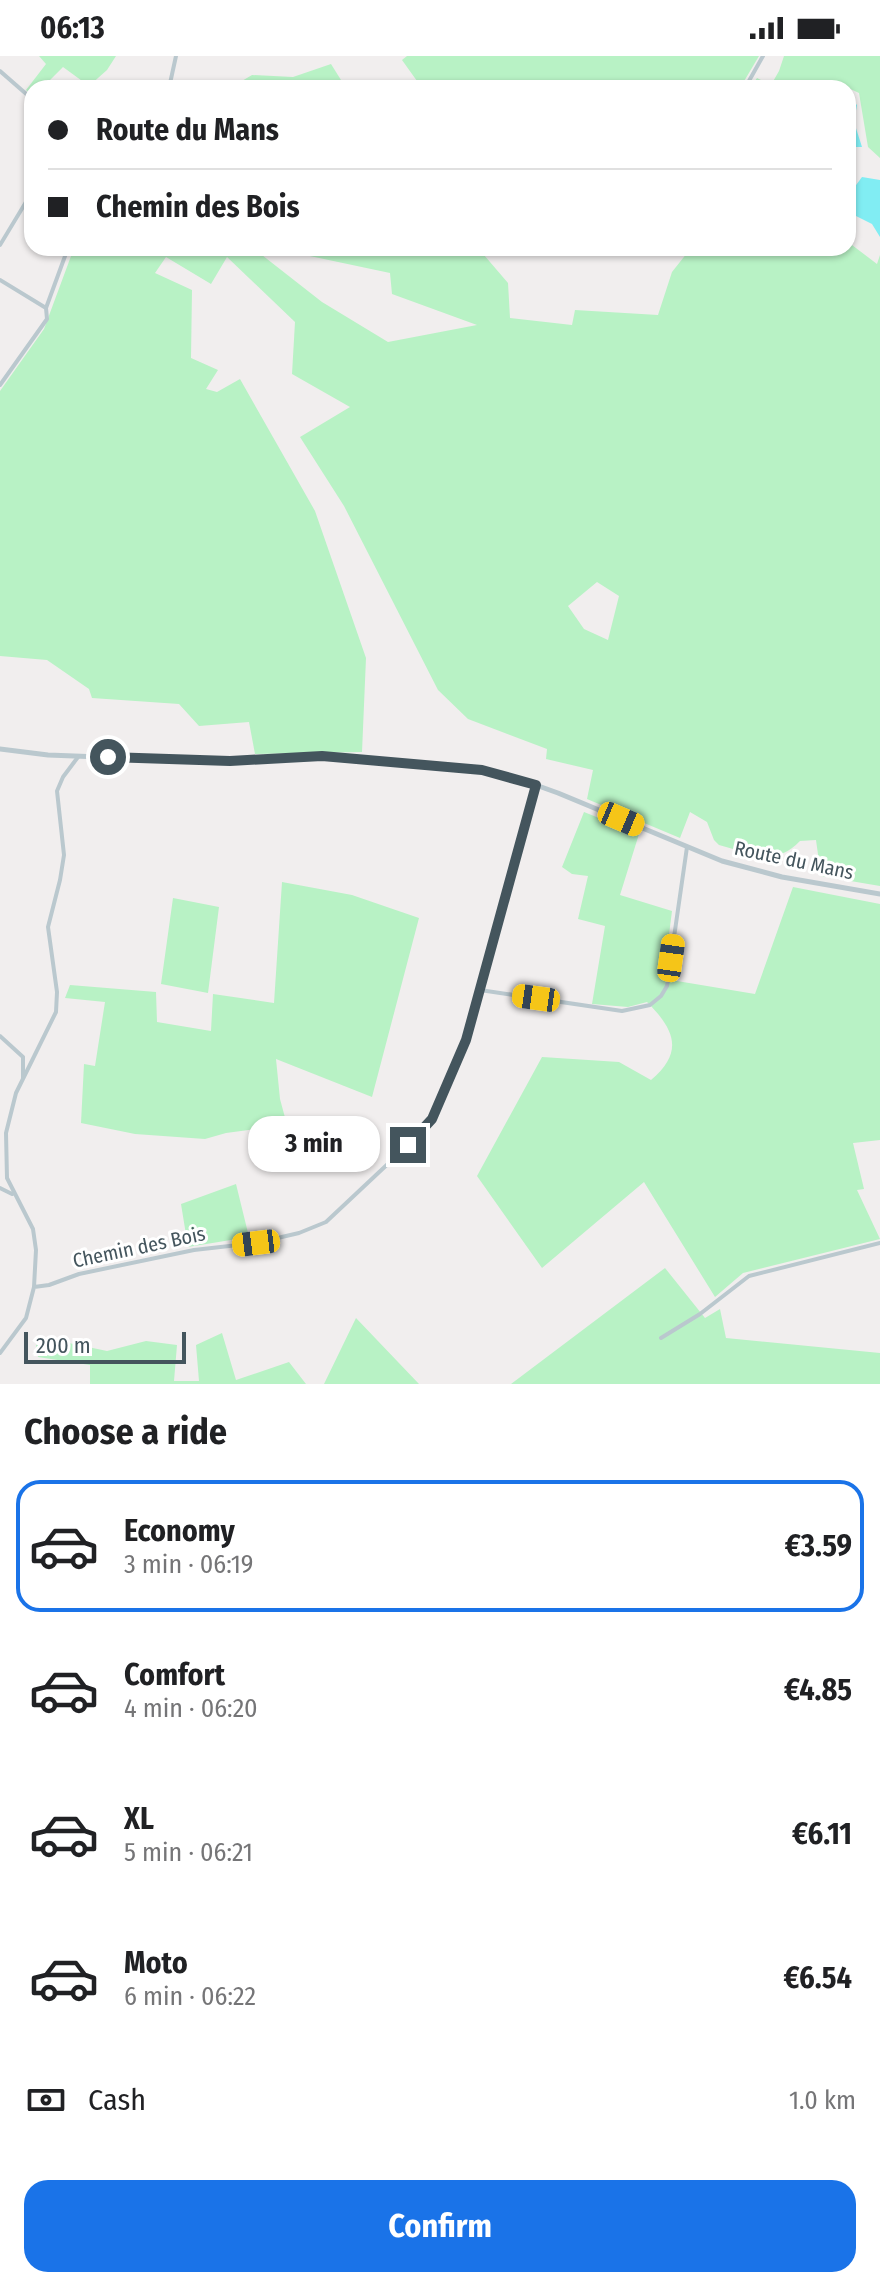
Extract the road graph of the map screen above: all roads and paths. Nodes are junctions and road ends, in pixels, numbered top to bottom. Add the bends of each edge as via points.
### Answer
1 (176, 56) edge
2 (763, 56) edge
3 (0, 71) edge
4 (171, 80) edge
5 (750, 80) edge
6 (24, 92) edge
7 (24, 205) edge
8 (0, 245) edge
9 (65, 256) edge
10 (0, 280) edge
11 (46, 308) junction
12 (0, 385) edge
13 (0, 749) edge
14 (78, 757) junction
15 (536, 785) junction
16 (687, 847) junction
17 (880, 894) edge
18 (480, 990) junction
19 (0, 1036) edge
20 (23, 1057) junction
21 (34, 1058) junction
22 (23, 1079) junction
23 (0, 1188) edge
24 (14, 1195) junction
25 (880, 1243) edge
26 (34, 1287) junction
27 (661, 1338) dead end
28 (0, 1353) edge

1 - 4 street
2 - 5 street
3 - 6 street
7 - 8 street
9 - 11 street
10 - 11 street
11 - 12 street via 47,319
13 - 14 street, Route du Mans
14 - 15 street, Route du Mans via 230,761 322,756 482,770
14 - 21 street via 57,791 64,855 48,927 57,1003
15 - 16 street, Route du Mans
15 - 18 street, Chemin des Bois
16 - 17 street, Route du Mans via 764,873
16 - 18 street via 667,986 650,1005 622,1011
18 - 26 street, Chemin des Bois via 466,1040 432,1119 326,1222 256,1243 194,1250
19 - 20 street
20 - 21 street
20 - 22 street
21 - 22 street
22 - 24 street via 6,1133 6,1166
23 - 24 street
24 - 26 street via 33,1229
25 - 27 street via 749,1276
26 - 28 street via 26,1318

